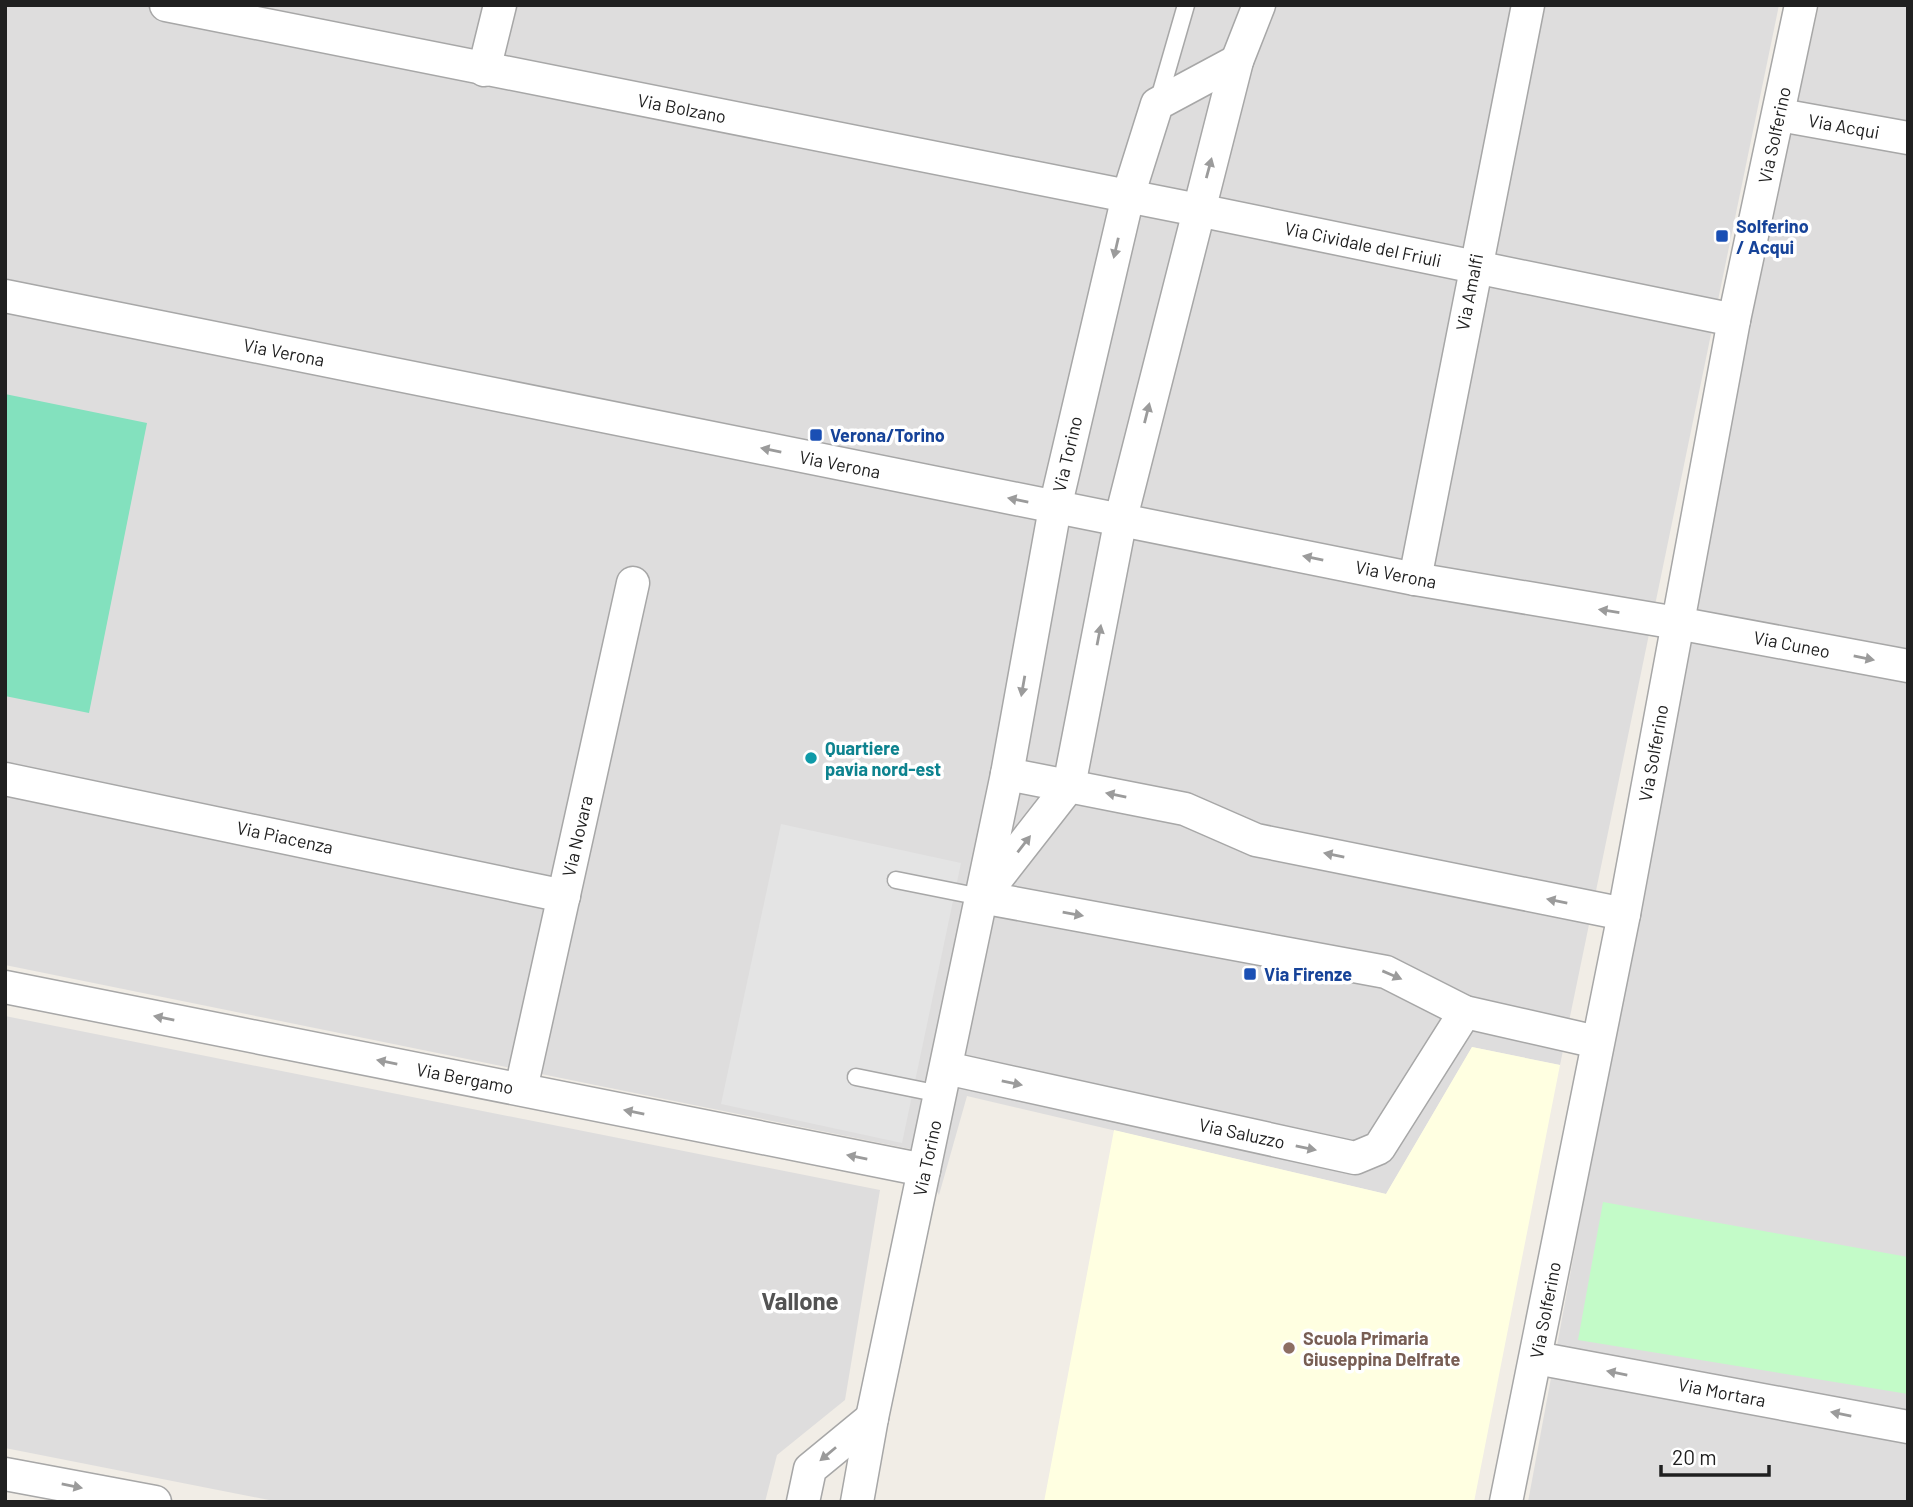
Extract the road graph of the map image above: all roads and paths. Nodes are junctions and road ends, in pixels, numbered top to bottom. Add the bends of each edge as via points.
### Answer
1 (166, 5) edge
2 (500, 5) edge
3 (1186, 5) edge
4 (1259, 5) edge
5 (1528, 5) edge
6 (1801, 5) edge
7 (204, 10) edge
8 (1237, 61) junction
9 (484, 70) junction
10 (1157, 104) junction
11 (1780, 115) junction
12 (1908, 138) edge
13 (1128, 196) junction
14 (1198, 210) junction
15 (1474, 267) junction
16 (5, 296) edge
17 (1734, 320) junction
18 (1055, 508) junction
19 (1121, 518) junction
20 (1415, 579) junction
21 (633, 583) dead end
22 (1677, 623) junction
23 (1908, 666) edge
24 (1007, 774) junction
25 (5, 779) edge
26 (1069, 786) junction
27 (896, 880) dead end
28 (564, 896) junction
29 (981, 897) junction
30 (1624, 914) junction
31 (5, 987) edge
32 (1465, 1012) junction
33 (1597, 1042) junction
34 (856, 1077) dead end
35 (943, 1081) junction
36 (522, 1089) junction
37 (924, 1170) junction
38 (1536, 1358) junction
39 (872, 1418) junction
40 (1908, 1427) edge
41 (5, 1474) edge
42 (155, 1502) edge
43 (803, 1502) edge
44 (857, 1502) edge
45 (1506, 1502) edge

1 - 7 street, Via Bolzano
2 - 9 street
3 - 10 lane
4 - 8 street, Via Torino
5 - 15 street, Via Amalfi
6 - 11 street, Via Solferino
7 - 9 street, Via Bolzano
8 - 10 street
14 -> 8 street, Via Torino
9 - 13 street, Via Bolzano
10 - 13 street, Via Torino
11 - 12 street, Via Acqui
11 - 17 street, Via Solferino
13 - 14 street, Via Bolzano
13 -> 18 street, Via Torino
14 - 15 street, Via Cividale del Friuli
19 -> 14 street, Via Torino
15 - 17 street, Via Cividale del Friuli
15 - 20 street, Via Amalfi
18 -> 16 street, Via Verona
17 - 22 street, Via Solferino
18 - 19 street, Via Verona
18 -> 24 street, Via Torino
20 -> 19 street, Via Verona
26 -> 19 street, Via Torino
22 -> 20 street, Via Verona
21 - 28 street, Via Novara
22 -> 23 street, Via Cuneo
22 - 30 street, Via Solferino
24 - 26 street
24 - 29 street, Via Torino
25 - 28 street, Via Piacenza
29 -> 26 street, Via Torino
30 -> 26 street via 1256,840 1185,809
27 - 29 lane
28 - 36 street, Via Novara
29 -> 32 street via 1386,972
29 - 35 street, Via Torino
30 - 33 street, Via Solferino
36 -> 31 street, Via Bergamo
32 - 33 street
35 -> 32 street, Via Saluzzo via 1355,1158 1379,1148
33 - 38 street, Via Solferino
34 - 35 lane
35 - 37 street, Via Torino
37 -> 36 street, Via Bergamo
37 - 39 street, Via Torino
40 -> 38 street, Via Mortara
38 - 45 street, Via Solferino
39 -> 43 street via 810,1469
39 - 44 street, Via Torino
41 -> 42 street

